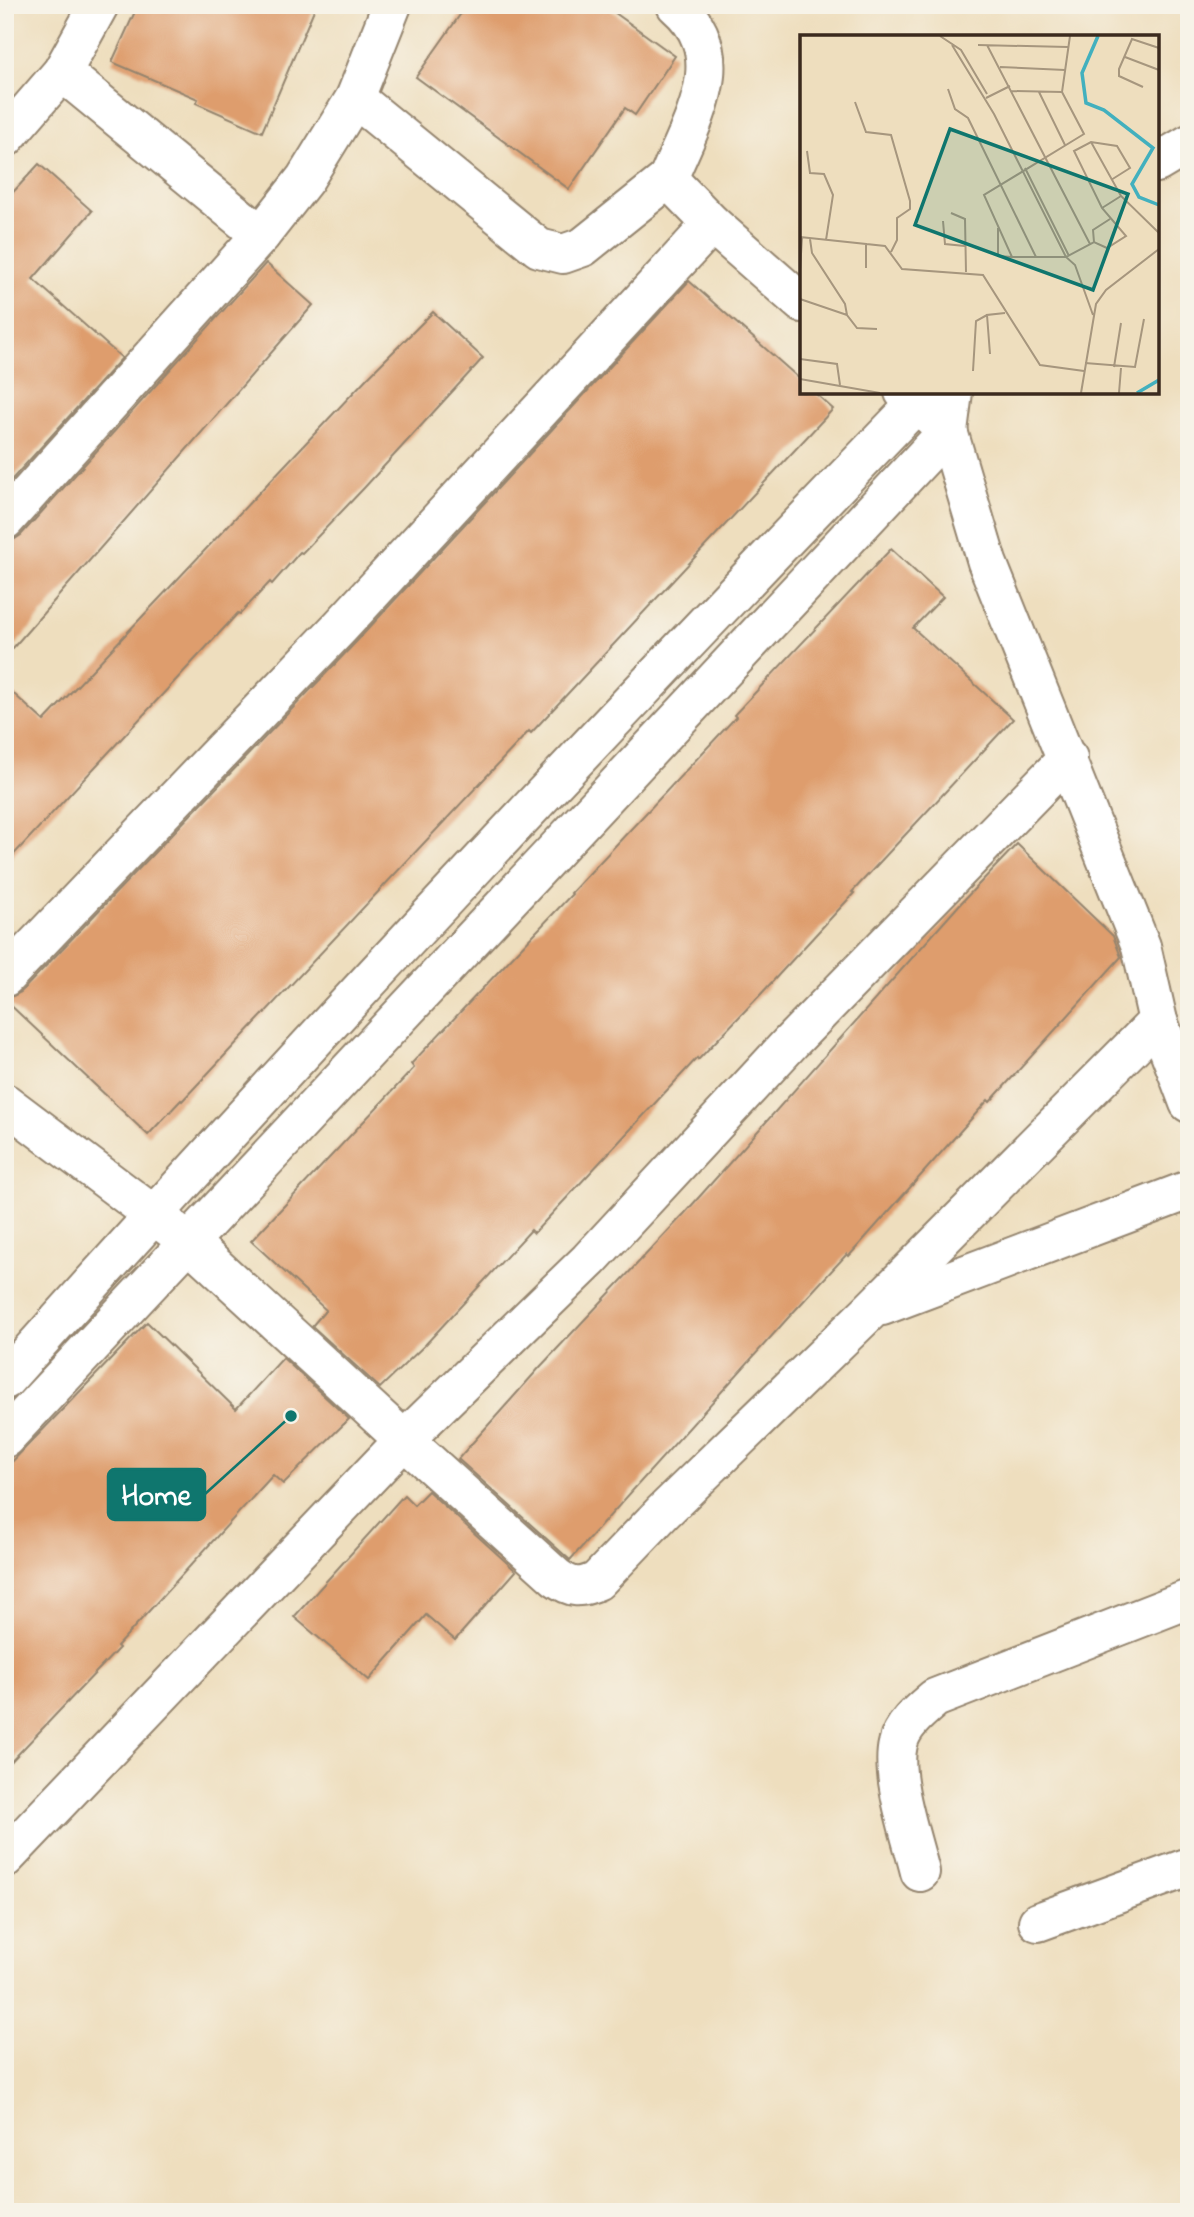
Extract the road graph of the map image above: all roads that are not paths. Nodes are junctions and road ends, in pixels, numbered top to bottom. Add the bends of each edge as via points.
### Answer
1 (99, 5) edge
2 (391, 5) edge
3 (676, 5) edge
4 (62, 72) junction
5 (355, 98) junction
6 (5, 138) edge
7 (1189, 144) edge
8 (1159, 162) edge
9 (668, 179) junction
10 (712, 224) junction
11 (261, 234) junction
12 (800, 301) edge
13 (953, 394) edge
14 (919, 396) edge
15 (948, 431) junction
16 (5, 520) edge
17 (1068, 758) junction
18 (387, 963) junction
19 (5, 977) edge
20 (421, 993) junction
21 (1158, 1021) junction
22 (5, 1103) edge
23 (1189, 1103) edge
24 (1189, 1190) edge
25 (153, 1215) junction
26 (188, 1241) junction
27 (871, 1310) junction
28 (5, 1380) edge
29 (5, 1438) edge
30 (404, 1440) junction
31 (1189, 1599) edge
32 (5, 1858) edge
33 (1189, 1867) edge
34 (920, 1872) dead end
35 (1038, 1922) dead end

1 - 4 street
2 - 5 street
3 - 9 street via 701,38 707,60 706,84
4 - 6 street
4 - 11 street
5 - 9 street via 539,248 563,254 583,247
5 - 11 street via 305,179
7 - 8 street
9 - 10 street
10 - 12 street
10 - 19 street via 341,626
11 - 16 street
13 - 15 street
14 - 15 street
14 - 18 street
15 - 17 street via 987,562
15 - 20 street
17 - 21 street via 1141,946
17 - 30 street via 793,1041 589,1260
18 - 20 street
18 - 25 street
20 - 26 street
21 - 23 street
21 - 27 street
22 - 25 street
24 - 27 street
25 - 26 street
25 - 28 street
26 - 29 street
26 - 30 street
27 - 30 street via 597,1581 583,1587 570,1587 556,1577
30 - 32 street
31 - 34 street via 935,1698 913,1718 898,1742 896,1772
33 - 35 street

